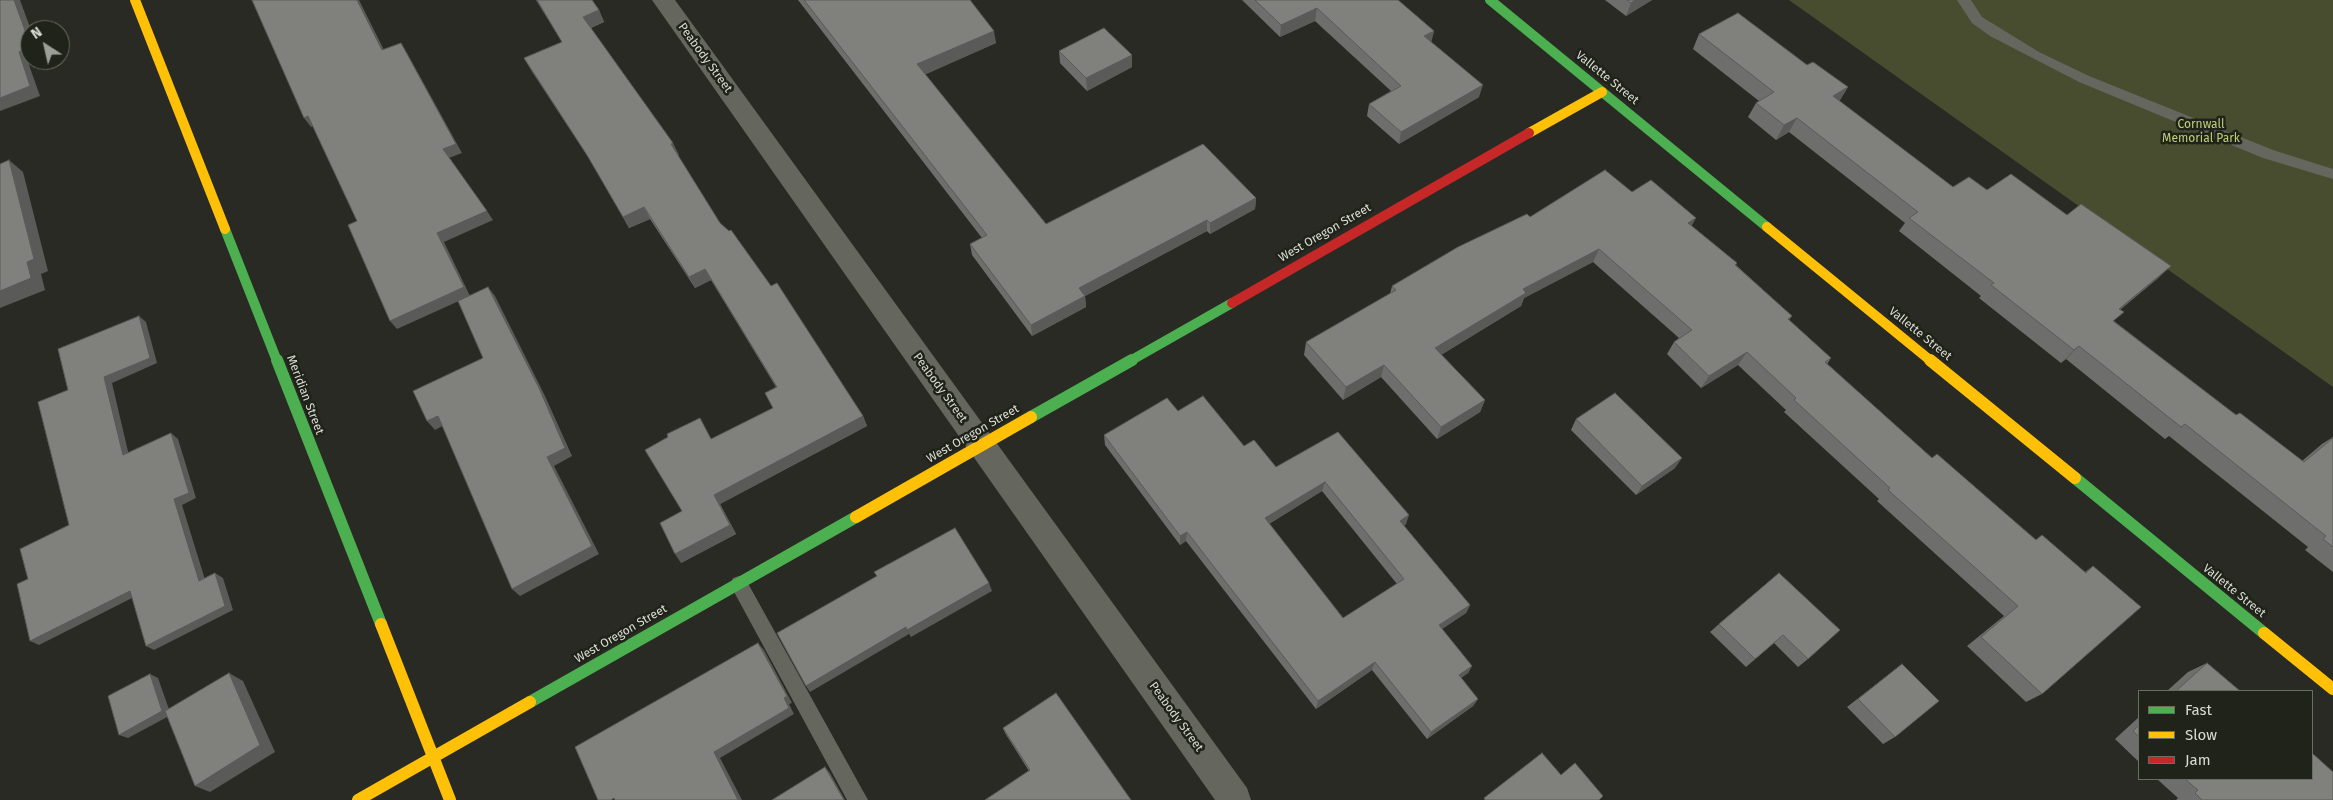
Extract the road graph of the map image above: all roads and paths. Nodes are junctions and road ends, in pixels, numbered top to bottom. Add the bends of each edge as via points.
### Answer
1 (135, 0) edge
2 (663, 0) edge
3 (1490, 0) edge
4 (1964, 0) edge
5 (1602, 92) junction
6 (2333, 174) edge
7 (982, 445) junction
8 (739, 584) junction
9 (2333, 689) edge
10 (433, 758) junction
11 (358, 800) edge
12 (450, 800) edge
13 (858, 800) edge
14 (1235, 800) edge

1 - 10 street, Meridian Street
2 - 7 street, Peabody Street
3 - 5 street, Vallette Street
4 - 6 lane via 1978,20 2050,63 2268,154
5 - 7 street, West Oregon Street
5 - 9 street, Vallette Street
7 - 8 street, West Oregon Street
7 - 14 street, Peabody Street
8 - 10 street, West Oregon Street
8 - 13 lane
10 - 11 street, West Oregon Street
10 - 12 street, Meridian Street

